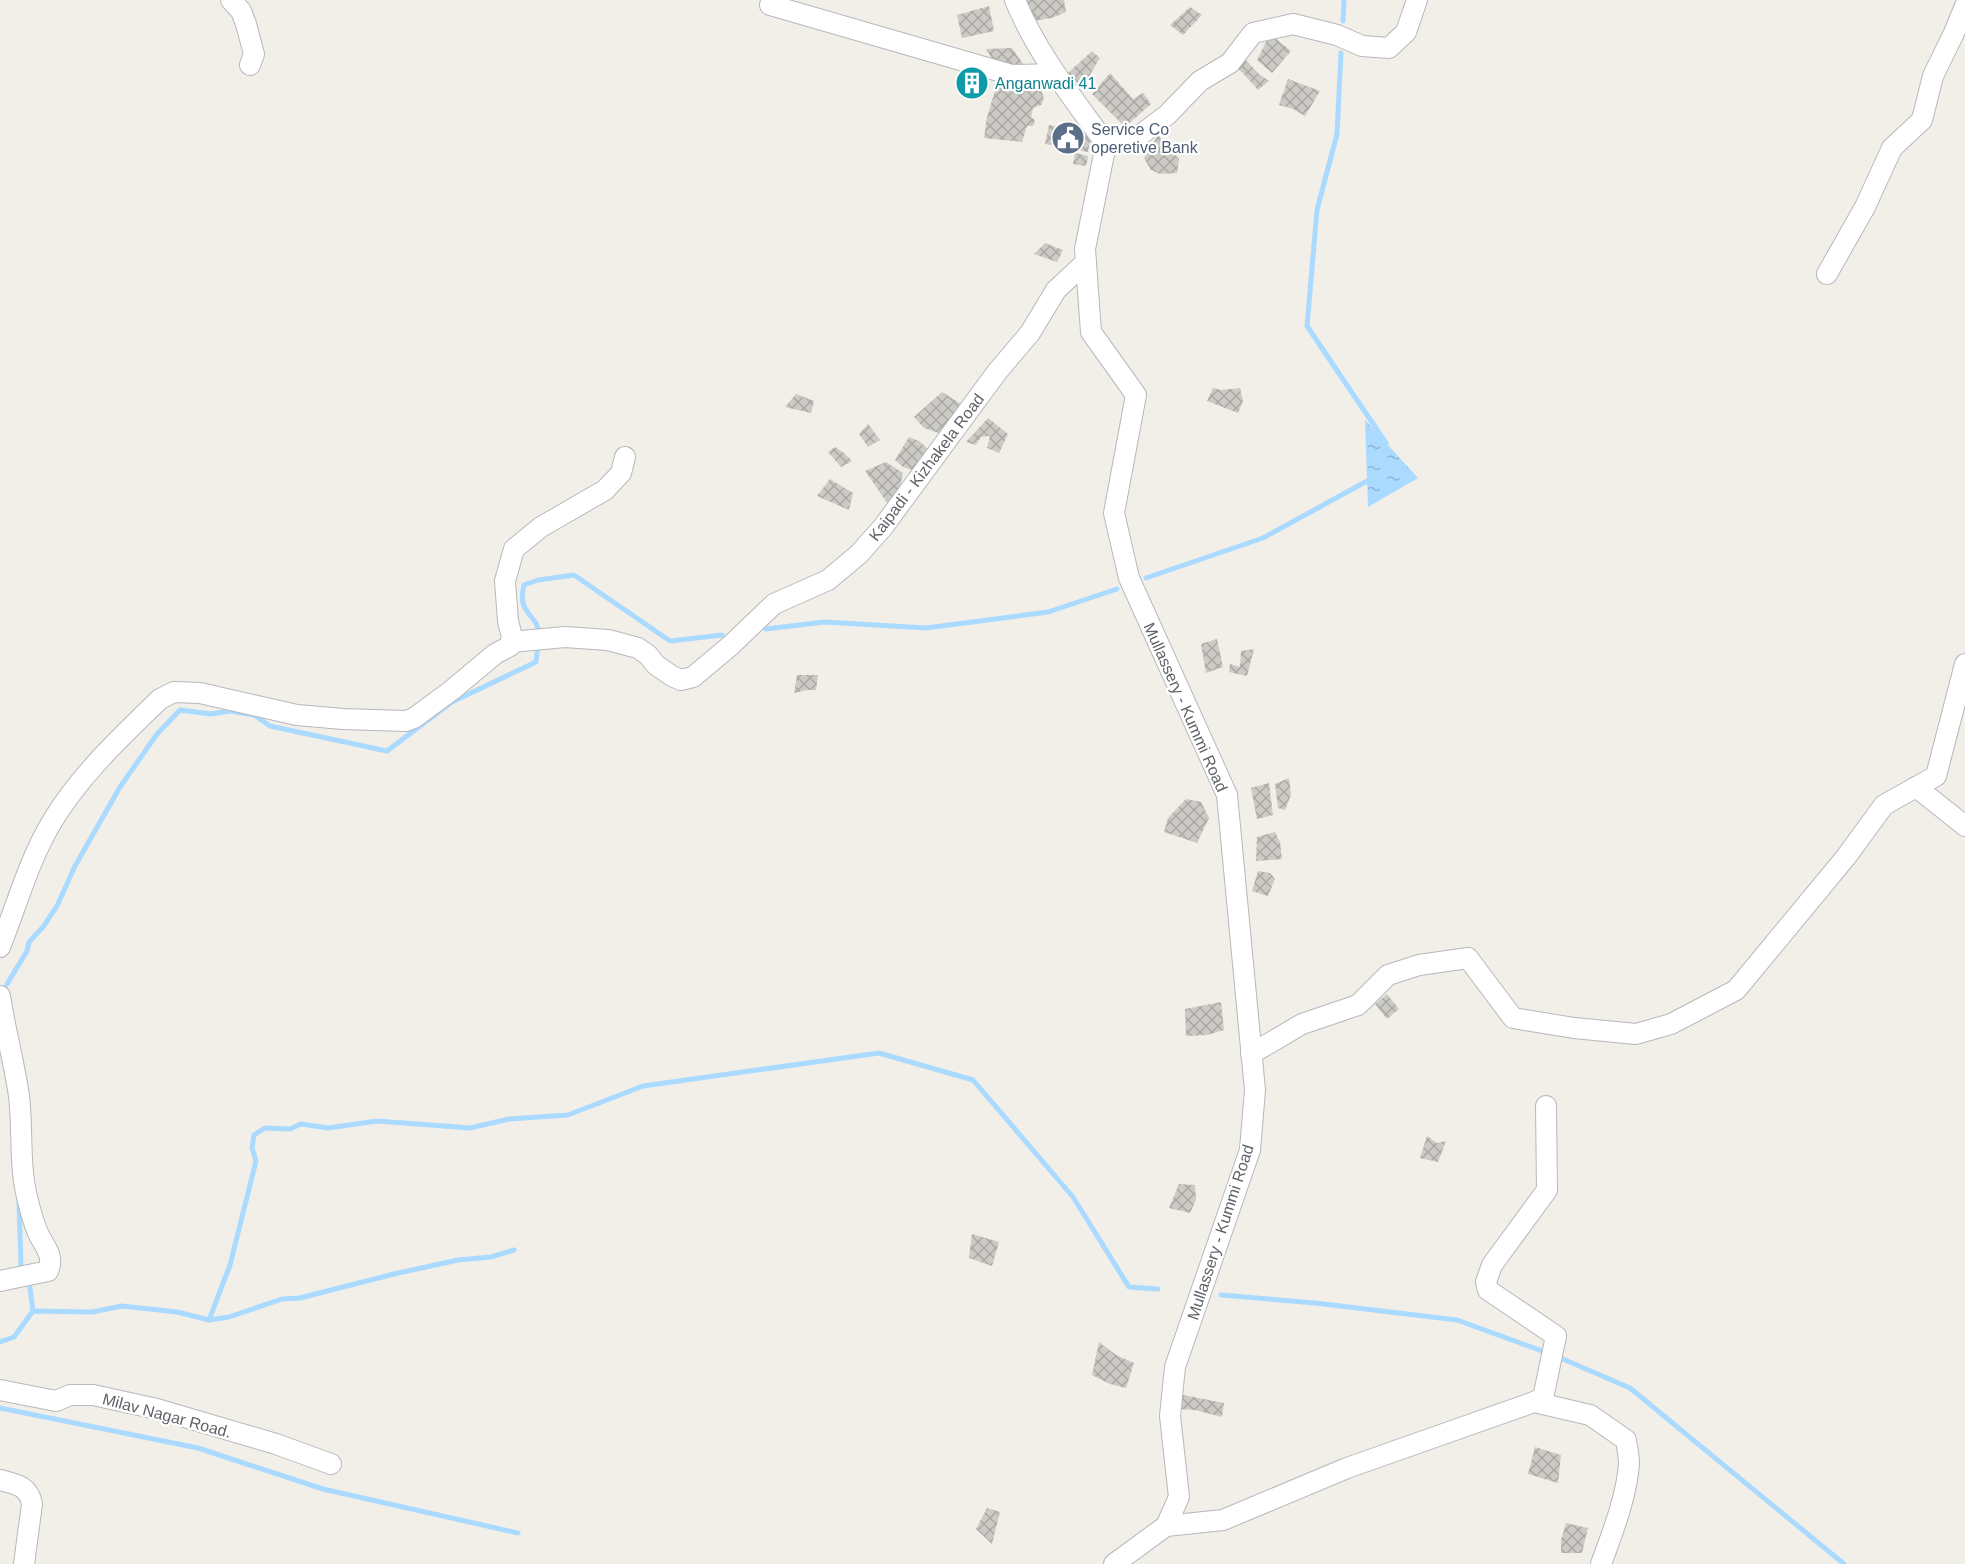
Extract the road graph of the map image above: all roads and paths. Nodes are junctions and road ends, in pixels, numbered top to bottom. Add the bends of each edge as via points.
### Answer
1 (231, 0) edge
2 (1015, 0) edge
3 (1417, 0) edge
4 (770, 5) dead end
5 (1965, 6) edge
6 (250, 65) dead end
7 (1055, 74) junction
8 (1106, 144) junction
9 (1086, 262) junction
10 (1827, 274) dead end
11 (625, 457) dead end
12 (506, 646) junction
13 (1965, 664) edge
14 (1917, 787) junction
15 (1965, 826) edge
16 (0, 947) edge
17 (0, 996) edge
18 (1251, 1054) junction
19 (1546, 1106) dead end
20 (7, 1280) edge
21 (0, 1390) edge
22 (1534, 1402) junction
23 (331, 1464) dead end
24 (0, 1480) edge
25 (1166, 1526) junction
26 (24, 1564) edge
27 (1114, 1564) edge
28 (1600, 1564) edge

1 - 6 street via 241,11 250,40 254,54
2 - 7 street
3 - 8 street via 1406,32 1389,48 1362,46 1293,24 1253,33 1230,63 1200,81 1167,115 1135,139
4 - 7 street via 1012,75
5 - 10 street via 1932,76 1922,120 1892,148 1865,207
7 - 8 street
8 - 9 street, Mullassery - Kummi Road via 1085,249
9 - 12 street, Kaipadi - Kizhakela Road via 1056,290 1030,333 859,554 828,580 774,604 693,677 681,680 638,648 608,640 565,637
9 - 18 street, Mullassery - Kummi Road via 1091,332 1136,395 1114,513 1129,578 1227,795
11 - 12 street via 621,473 605,490 541,526 514,549 505,581
12 - 16 street via 406,721 297,715 200,693 166,694 87,773 53,820 28,872
13 - 14 street via 1936,776
14 - 15 street
14 - 18 street via 1884,805 1736,990 1671,1024 1636,1034 1513,1018 1468,957 1388,975 1358,1005 1302,1024
17 - 20 street via 19,1096 23,1181 38,1232 51,1258 48,1271
18 - 25 street, Mullassery - Kummi Road via 1255,1090 1250,1150 1175,1367 1170,1416 1179,1497
19 - 22 street via 1547,1190 1492,1265 1486,1282 1488,1290 1556,1336 1543,1398
21 - 23 street, Milav Nagar Road. via 56,1401 70,1395 93,1395 157,1409
22 - 25 street via 1347,1468 1223,1520
22 - 28 street via 1590,1415 1626,1440 1629,1463 1623,1492
24 - 26 street via 21,1485 31,1496
25 - 27 street, Mullassery - Kummi Road

